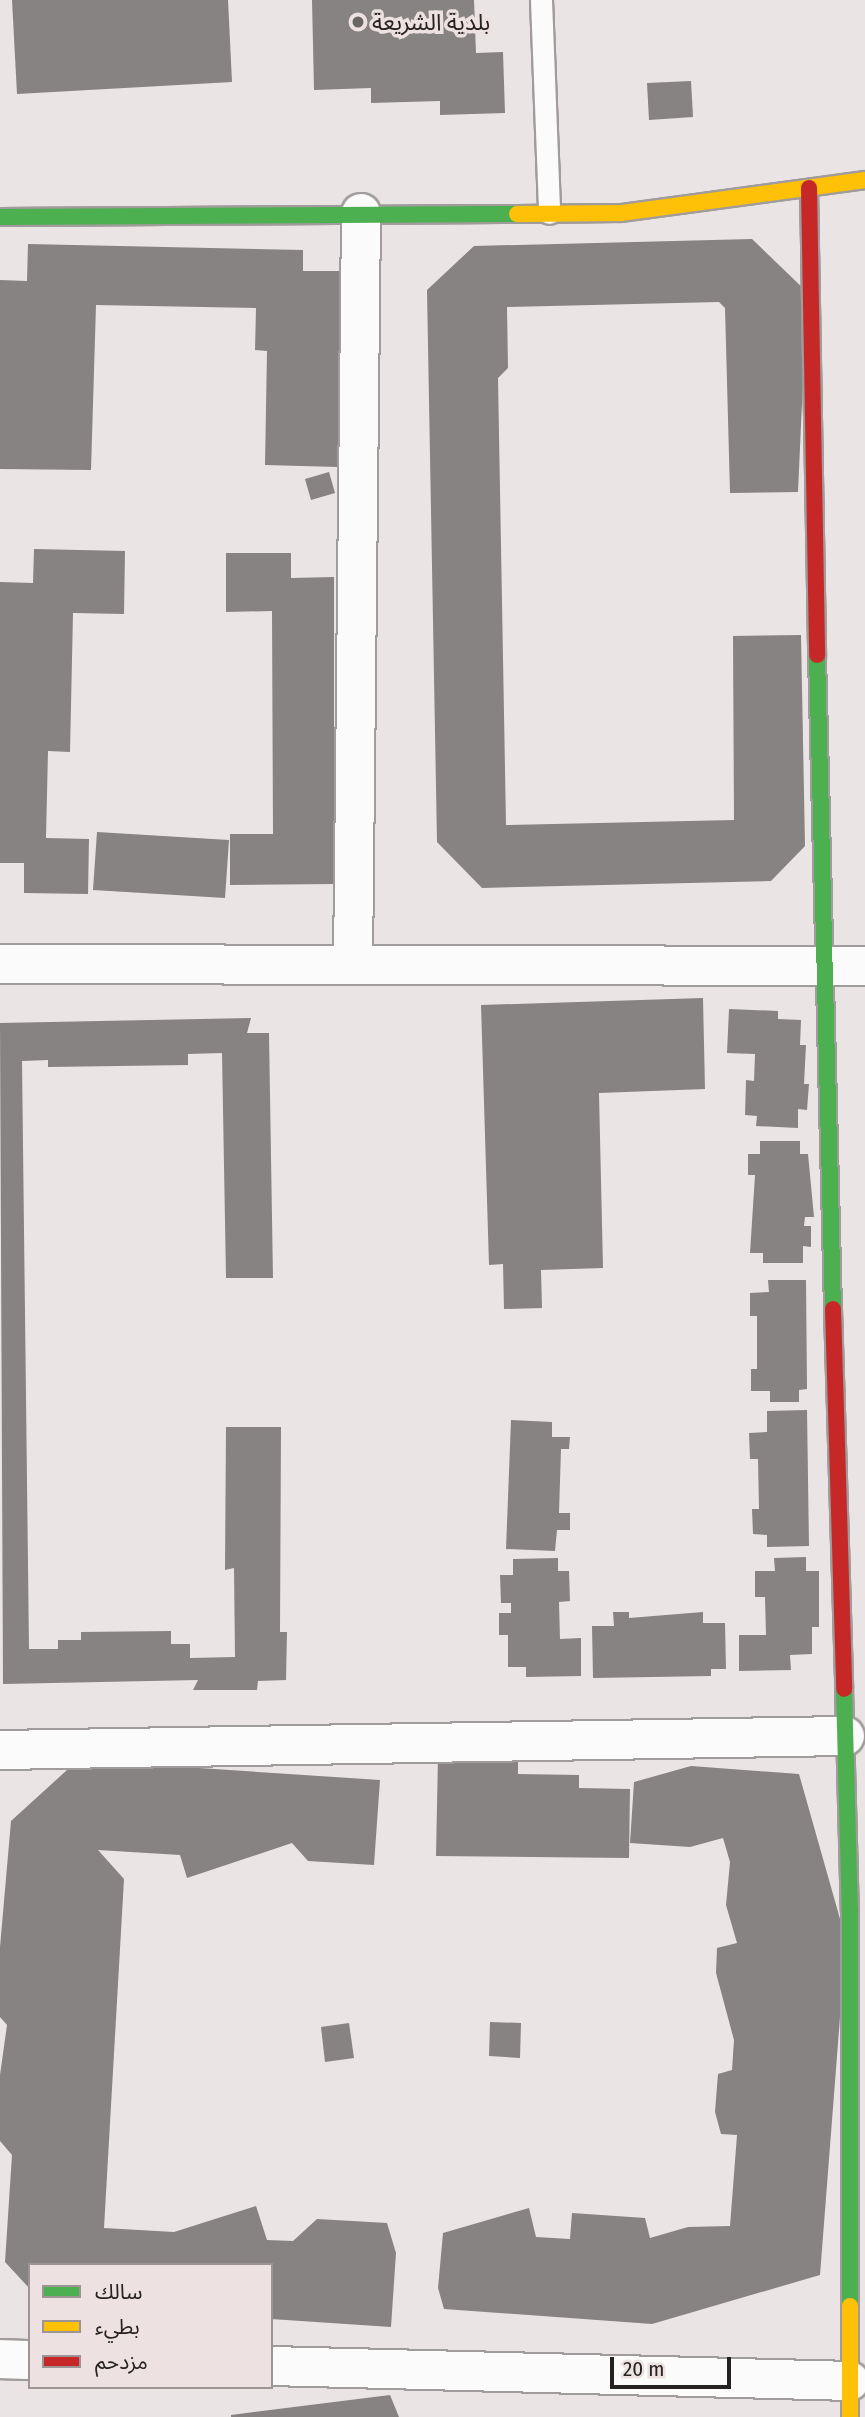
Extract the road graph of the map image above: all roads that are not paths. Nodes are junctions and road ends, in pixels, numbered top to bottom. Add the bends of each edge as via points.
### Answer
1 (541, 0) edge
2 (865, 180) edge
3 (809, 188) junction
4 (361, 213) junction
5 (549, 213) junction
6 (0, 217) edge
7 (0, 964) edge
8 (353, 965) junction
9 (823, 966) junction
10 (865, 966) edge
11 (845, 1735) junction
12 (0, 1750) edge
13 (0, 2359) edge
14 (28, 2360) edge
15 (273, 2366) edge
16 (850, 2399) edge

1 - 5 lane
2 - 3 street
3 - 5 street via 621,213
3 - 9 street
4 - 5 street
4 - 6 street
4 - 8 street
7 - 8 street
8 - 9 street
9 - 10 street
9 - 11 street
11 - 12 street
11 - 16 street via 850,1911
13 - 14 street
15 - 16 street

